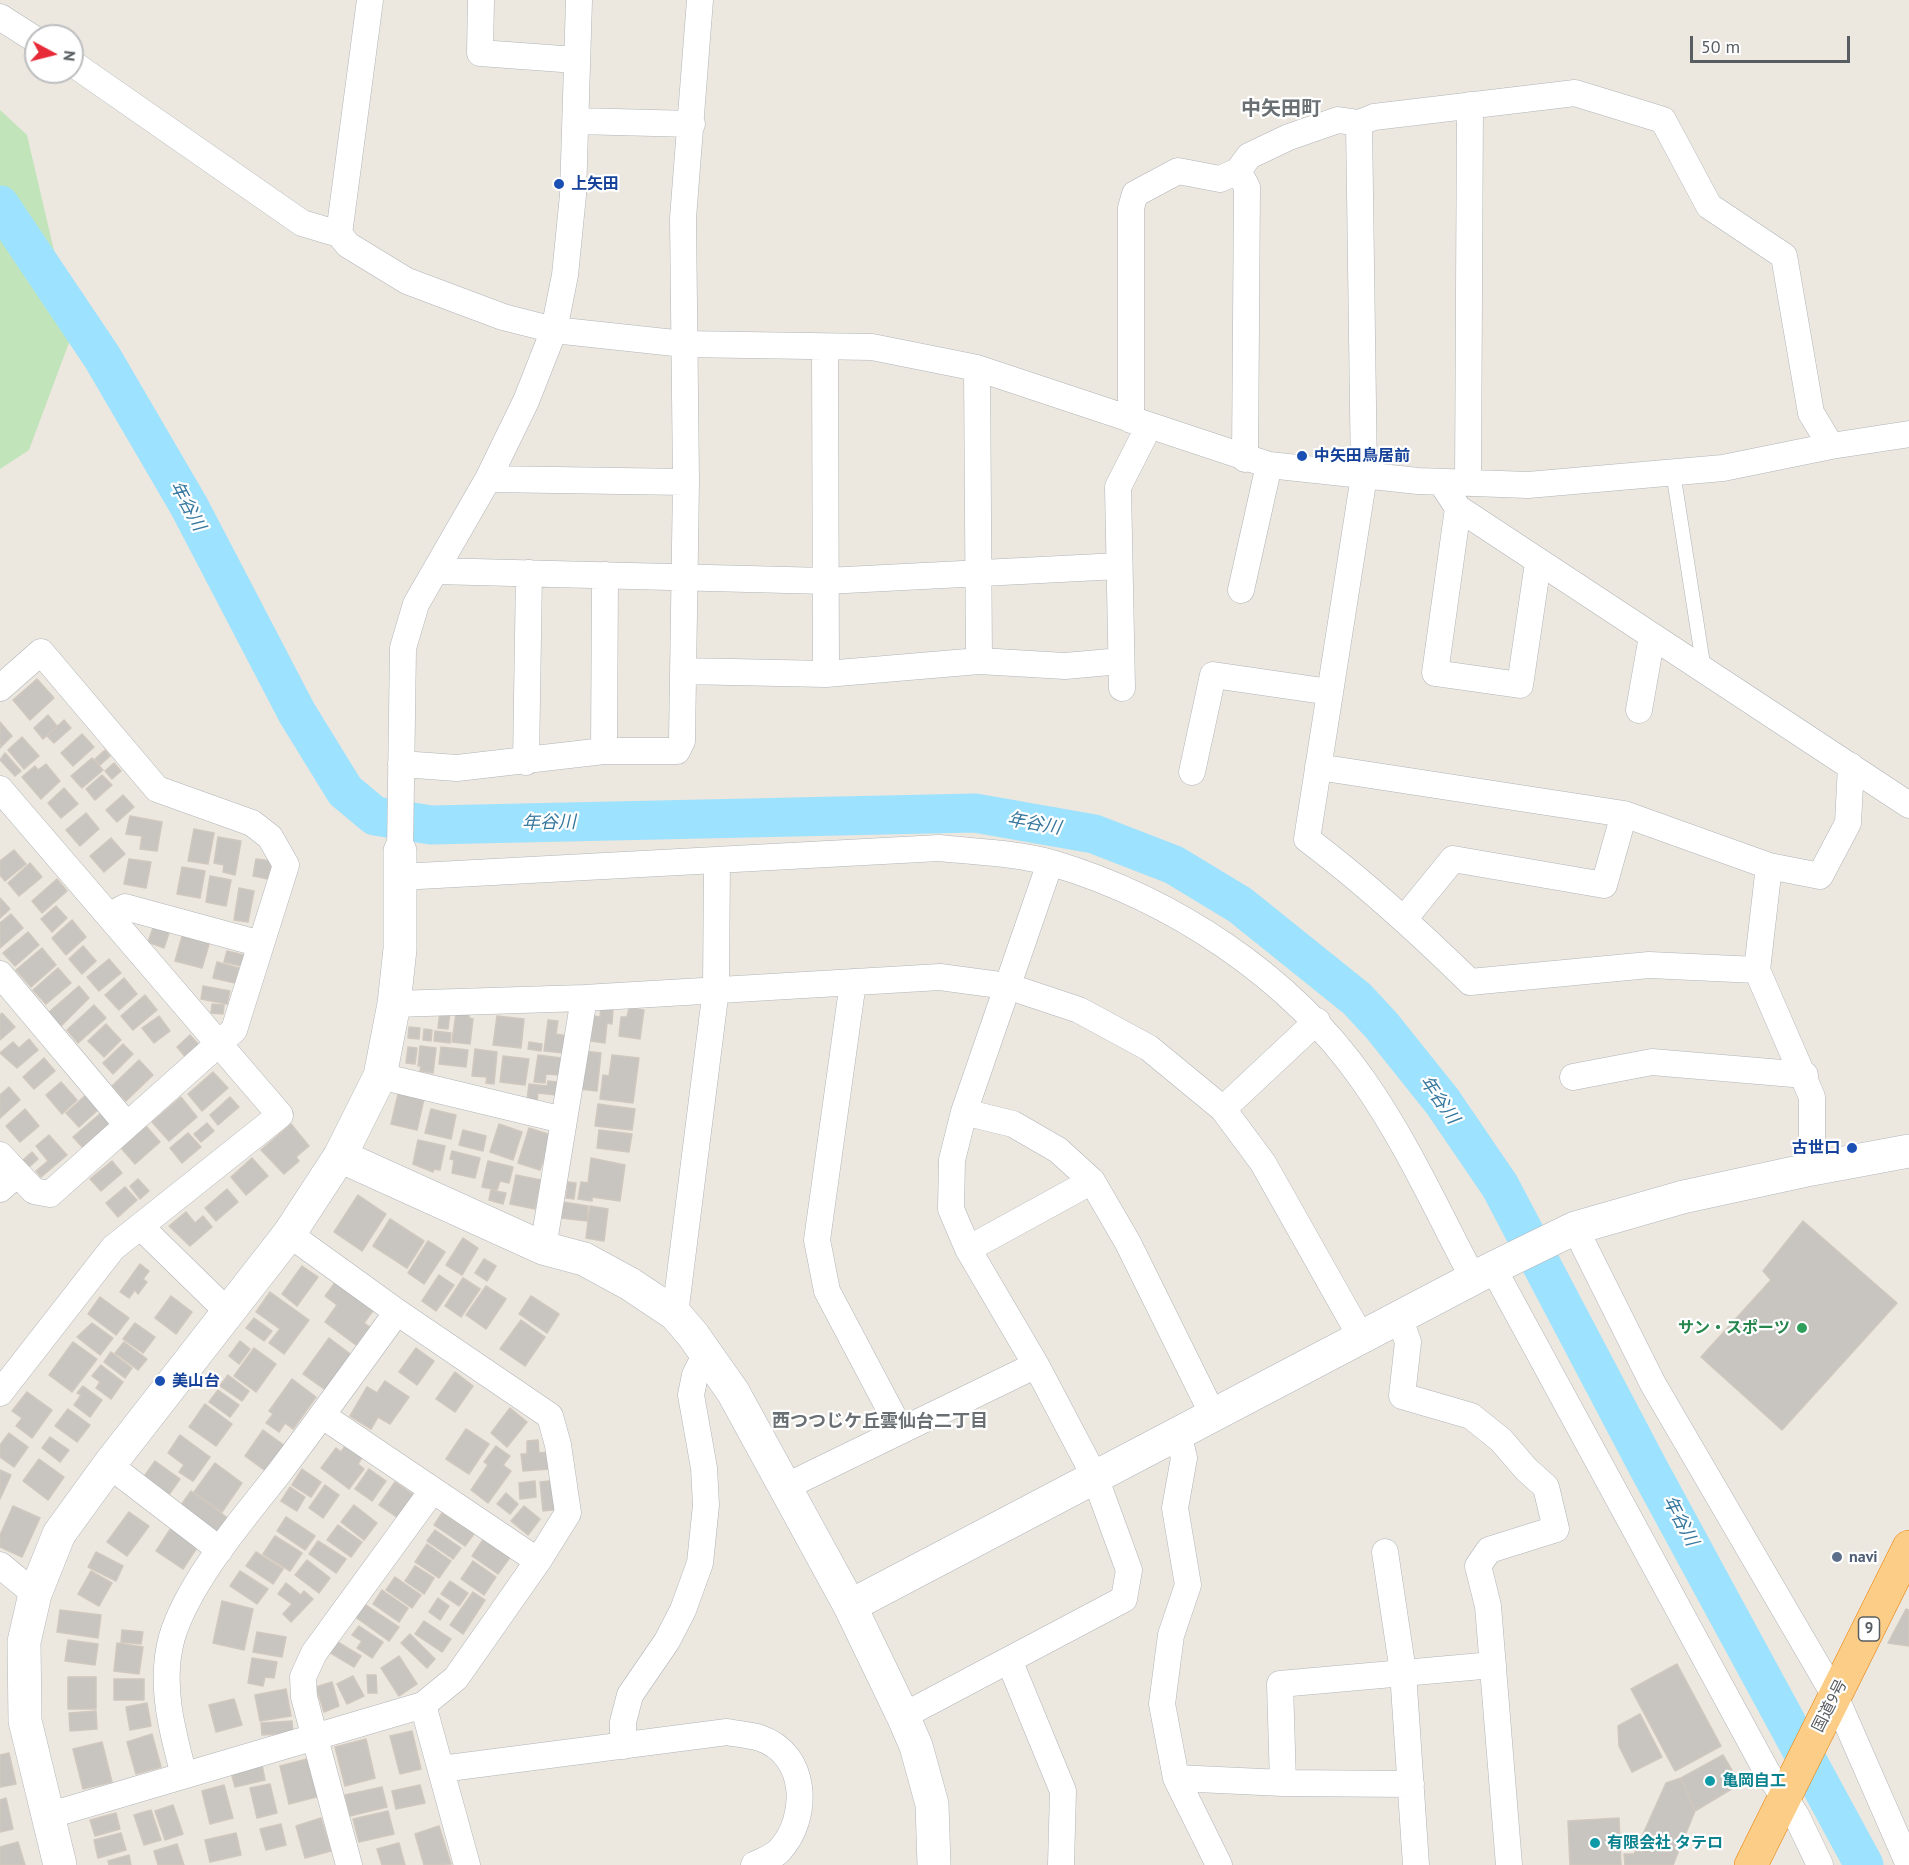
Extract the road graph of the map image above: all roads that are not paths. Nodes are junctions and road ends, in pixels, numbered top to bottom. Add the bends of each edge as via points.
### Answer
1 (370, 0) edge
2 (481, 0) edge
3 (579, 0) edge
4 (700, 0) edge
5 (0, 17) edge
6 (24, 32) edge
7 (576, 60) junction
8 (84, 71) edge
9 (1470, 105) junction
10 (577, 121) junction
11 (1359, 123) junction
12 (692, 124) junction
13 (1238, 171) junction
14 (339, 234) junction
15 (554, 330) junction
16 (684, 344) junction
17 (825, 347) junction
18 (977, 368) junction
19 (1140, 423) junction
20 (1909, 434) edge
21 (1831, 446) junction
22 (1257, 462) junction
23 (1673, 472) junction
24 (1364, 476) junction
25 (488, 479) junction
26 (686, 482) junction
27 (1441, 482) junction
28 (1468, 482) junction
29 (1458, 508) junction
30 (1539, 563) junction
31 (1119, 566) junction
32 (435, 571) junction
33 (529, 573) junction
34 (979, 573) junction
35 (605, 575) junction
36 (684, 577) junction
37 (826, 580) junction
38 (1241, 590) dead end
39 (1652, 636) junction
40 (979, 661) junction
41 (1121, 661) junction
42 (1704, 670) junction
43 (684, 671) junction
44 (826, 674) junction
45 (0, 688) edge
46 (1122, 688) dead end
47 (1330, 692) junction
48 (1639, 710) dead end
49 (604, 751) junction
50 (526, 762) junction
51 (1851, 766) junction
52 (1318, 767) junction
53 (400, 770) junction
54 (1192, 772) dead end
55 (0, 789) edge
56 (1909, 805) edge
57 (1624, 814) junction
58 (717, 860) junction
59 (1050, 863) junction
60 (400, 864) junction
61 (1769, 866) junction
62 (109, 916) junction
63 (1405, 918) junction
64 (261, 944) junction
65 (1757, 970) junction
66 (0, 974) edge
67 (854, 982) junction
68 (1007, 986) junction
69 (716, 989) junction
70 (584, 998) junction
71 (394, 1004) junction
72 (1317, 1021) junction
73 (219, 1043) junction
74 (1805, 1075) junction
75 (380, 1076) junction
76 (1573, 1077) dead end
77 (1223, 1109) junction
78 (964, 1112) junction
79 (563, 1120) junction
80 (127, 1125) junction
81 (1909, 1152) edge
82 (0, 1155) edge
83 (340, 1156) junction
84 (1812, 1169) junction
85 (1092, 1181) junction
86 (8, 1182) edge
87 (142, 1228) junction
88 (1569, 1231) junction
89 (289, 1234) junction
90 (543, 1248) junction
91 (968, 1249) junction
92 (1492, 1269) junction
93 (397, 1312) junction
94 (230, 1313) junction
95 (675, 1314) junction
96 (1399, 1317) junction
97 (1361, 1337) junction
98 (713, 1360) junction
99 (1036, 1365) junction
100 (0, 1393) edge
101 (1212, 1415) junction
102 (323, 1416) junction
103 (901, 1431) junction
104 (1178, 1433) junction
105 (109, 1465) junction
106 (1095, 1477) junction
107 (785, 1488) junction
108 (432, 1491) junction
109 (1909, 1547) edge
110 (220, 1550) junction
111 (1385, 1552) dead end
112 (538, 1561) junction
113 (0, 1565) edge
114 (35, 1594) junction
115 (850, 1606) junction
116 (1009, 1660) junction
117 (1492, 1665) junction
118 (1403, 1672) junction
119 (1832, 1703) junction
120 (423, 1705) junction
121 (903, 1716) junction
122 (315, 1737) junction
123 (623, 1746) junction
124 (441, 1769) junction
125 (184, 1775) junction
126 (1176, 1778) junction
127 (1283, 1783) junction
128 (1411, 1784) junction
129 (1786, 1792) junction
130 (47, 1816) junction
131 (343, 1864) edge
132 (60, 1865) edge
133 (467, 1865) edge
134 (754, 1865) edge
135 (934, 1865) edge
136 (1061, 1865) edge
137 (1219, 1865) edge
138 (1416, 1865) edge
139 (1509, 1865) edge
140 (1751, 1865) edge
141 (1820, 1865) edge
142 (1909, 1865) edge

1 - 14 street
2 - 7 street via 480,53
3 - 7 street
4 - 12 street
5 - 6 street
7 - 10 street
8 - 14 street via 302,223
9 - 11 street via 1374,117
9 - 21 street via 1575,93 1663,120 1709,206 1784,256 1811,413
9 - 28 street
10 - 12 street
10 - 15 street via 565,275
11 - 13 street via 1338,120 1289,137 1249,156
11 - 24 street
12 - 16 street via 683,219
13 - 19 street via 1220,179 1178,171 1135,194 1131,208
13 - 22 street via 1247,187
14 - 15 street via 348,245 407,281 503,317
15 - 16 street
15 - 25 street via 526,401
16 - 17 street
16 - 26 street
17 - 18 street via 872,347
17 - 37 street
18 - 19 street
18 - 34 street
19 - 22 street
19 - 31 street via 1118,487
20 - 21 street
21 - 23 street via 1724,468
22 - 24 street
22 - 38 street
23 - 28 street via 1528,485
23 - 42 lane
24 - 27 street
24 - 47 street
25 - 26 street
25 - 32 street
26 - 36 street
27 - 28 street
27 - 29 street
29 - 30 street
29 - 30 street via 1435,673 1520,685
30 - 39 street
31 - 34 street
31 - 41 street
32 - 33 street
32 - 53 street via 416,604 403,648
33 - 35 street
33 - 50 street
34 - 37 street
34 - 40 street
35 - 36 street
35 - 49 street
36 - 37 street
36 - 43 street
37 - 44 street
39 - 42 street
39 - 48 street
40 - 41 street via 1065,666
40 - 44 street
41 - 46 street
42 - 51 street
43 - 44 street
43 - 49 street via 682,741 677,751
45 - 64 street via 41,652 157,789 252,823 270,837 286,865
47 - 52 street
47 - 54 street via 1213,675
49 - 50 street
50 - 53 street
51 - 56 street
51 - 61 street via 1848,823 1820,876
52 - 57 street
52 - 63 street via 1307,839
53 - 60 street
55 - 62 street
57 - 61 street
57 - 63 street via 1605,885 1453,859
58 - 59 street via 939,848
58 - 60 street
58 - 69 street
59 - 68 street
59 - 72 street via 1157,905 1224,945
60 - 71 street via 400,949
61 - 65 street
62 - 64 street via 125,907
62 - 73 street
63 - 65 street via 1470,982 1649,965
64 - 73 street via 234,1030
65 - 74 street
66 - 80 street
67 - 68 street via 940,977
67 - 69 street
67 - 103 street via 817,1239 827,1291
68 - 77 street via 1079,1010 1149,1048
68 - 78 street
69 - 70 street
69 - 95 street
70 - 71 street
70 - 79 street
71 - 75 street
72 - 77 street
72 - 92 street via 1363,1079
73 - 80 street
73 - 87 street via 280,1115
74 - 76 street via 1652,1062
74 - 84 street via 1812,1097
75 - 79 street
75 - 83 street
77 - 97 street via 1263,1163
78 - 85 street via 1013,1124 1058,1150
78 - 91 street via 952,1160 951,1209
79 - 90 street
80 - 86 street via 50,1194
81 - 84 street
82 - 86 street
83 - 89 street
83 - 90 street
84 - 88 street via 1683,1197
85 - 91 street
85 - 101 street via 1128,1243
87 - 94 street
87 - 100 street via 113,1248
88 - 92 street
88 - 119 street
89 - 93 street
89 - 94 street
90 - 95 street via 584,1259
91 - 99 street
92 - 96 street
92 - 129 street via 1767,1772
93 - 102 street
93 - 112 street via 550,1416 568,1513
94 - 105 street
95 - 98 street
96 - 97 street
96 - 117 street via 1408,1342 1402,1396 1471,1416 1501,1440 1546,1487 1556,1529 1489,1550 1478,1566 1488,1606
97 - 101 street
98 - 107 street
98 - 123 street via 700,1365 691,1395 704,1468 706,1505 700,1563 683,1611 630,1695 623,1722
99 - 103 street
99 - 106 street
101 - 104 street
102 - 108 street
102 - 110 street
103 - 107 street
104 - 106 street
104 - 126 street via 1184,1458 1175,1508 1188,1585 1171,1635 1162,1704
105 - 110 street
105 - 114 street via 59,1534
106 - 115 street
106 - 116 street via 1128,1570 1124,1599
107 - 115 street
108 - 112 street
108 - 122 street via 314,1653 303,1677
109 - 119 highway, 国道9号 / 9
110 - 125 street via 172,1637 168,1716
111 - 118 street
112 - 120 street via 456,1678
113 - 114 street
114 - 130 street via 24,1642 25,1721
115 - 121 street
116 - 121 street
116 - 136 street via 1063,1791
117 - 118 street
117 - 139 street
118 - 127 street via 1280,1684
118 - 128 street
119 - 129 highway, 国道9号 / 9
119 - 142 street
120 - 122 street
120 - 124 street
121 - 135 street via 932,1804
122 - 125 street
122 - 131 street
123 - 124 street
123 - 134 street via 727,1732 761,1738 782,1753 797,1773 801,1800 795,1827 778,1852
124 - 133 street
125 - 130 street
126 - 127 street
126 - 137 street
127 - 128 street
128 - 138 street
129 - 140 highway, 国道9号 / 9
129 - 141 street
130 - 132 street

